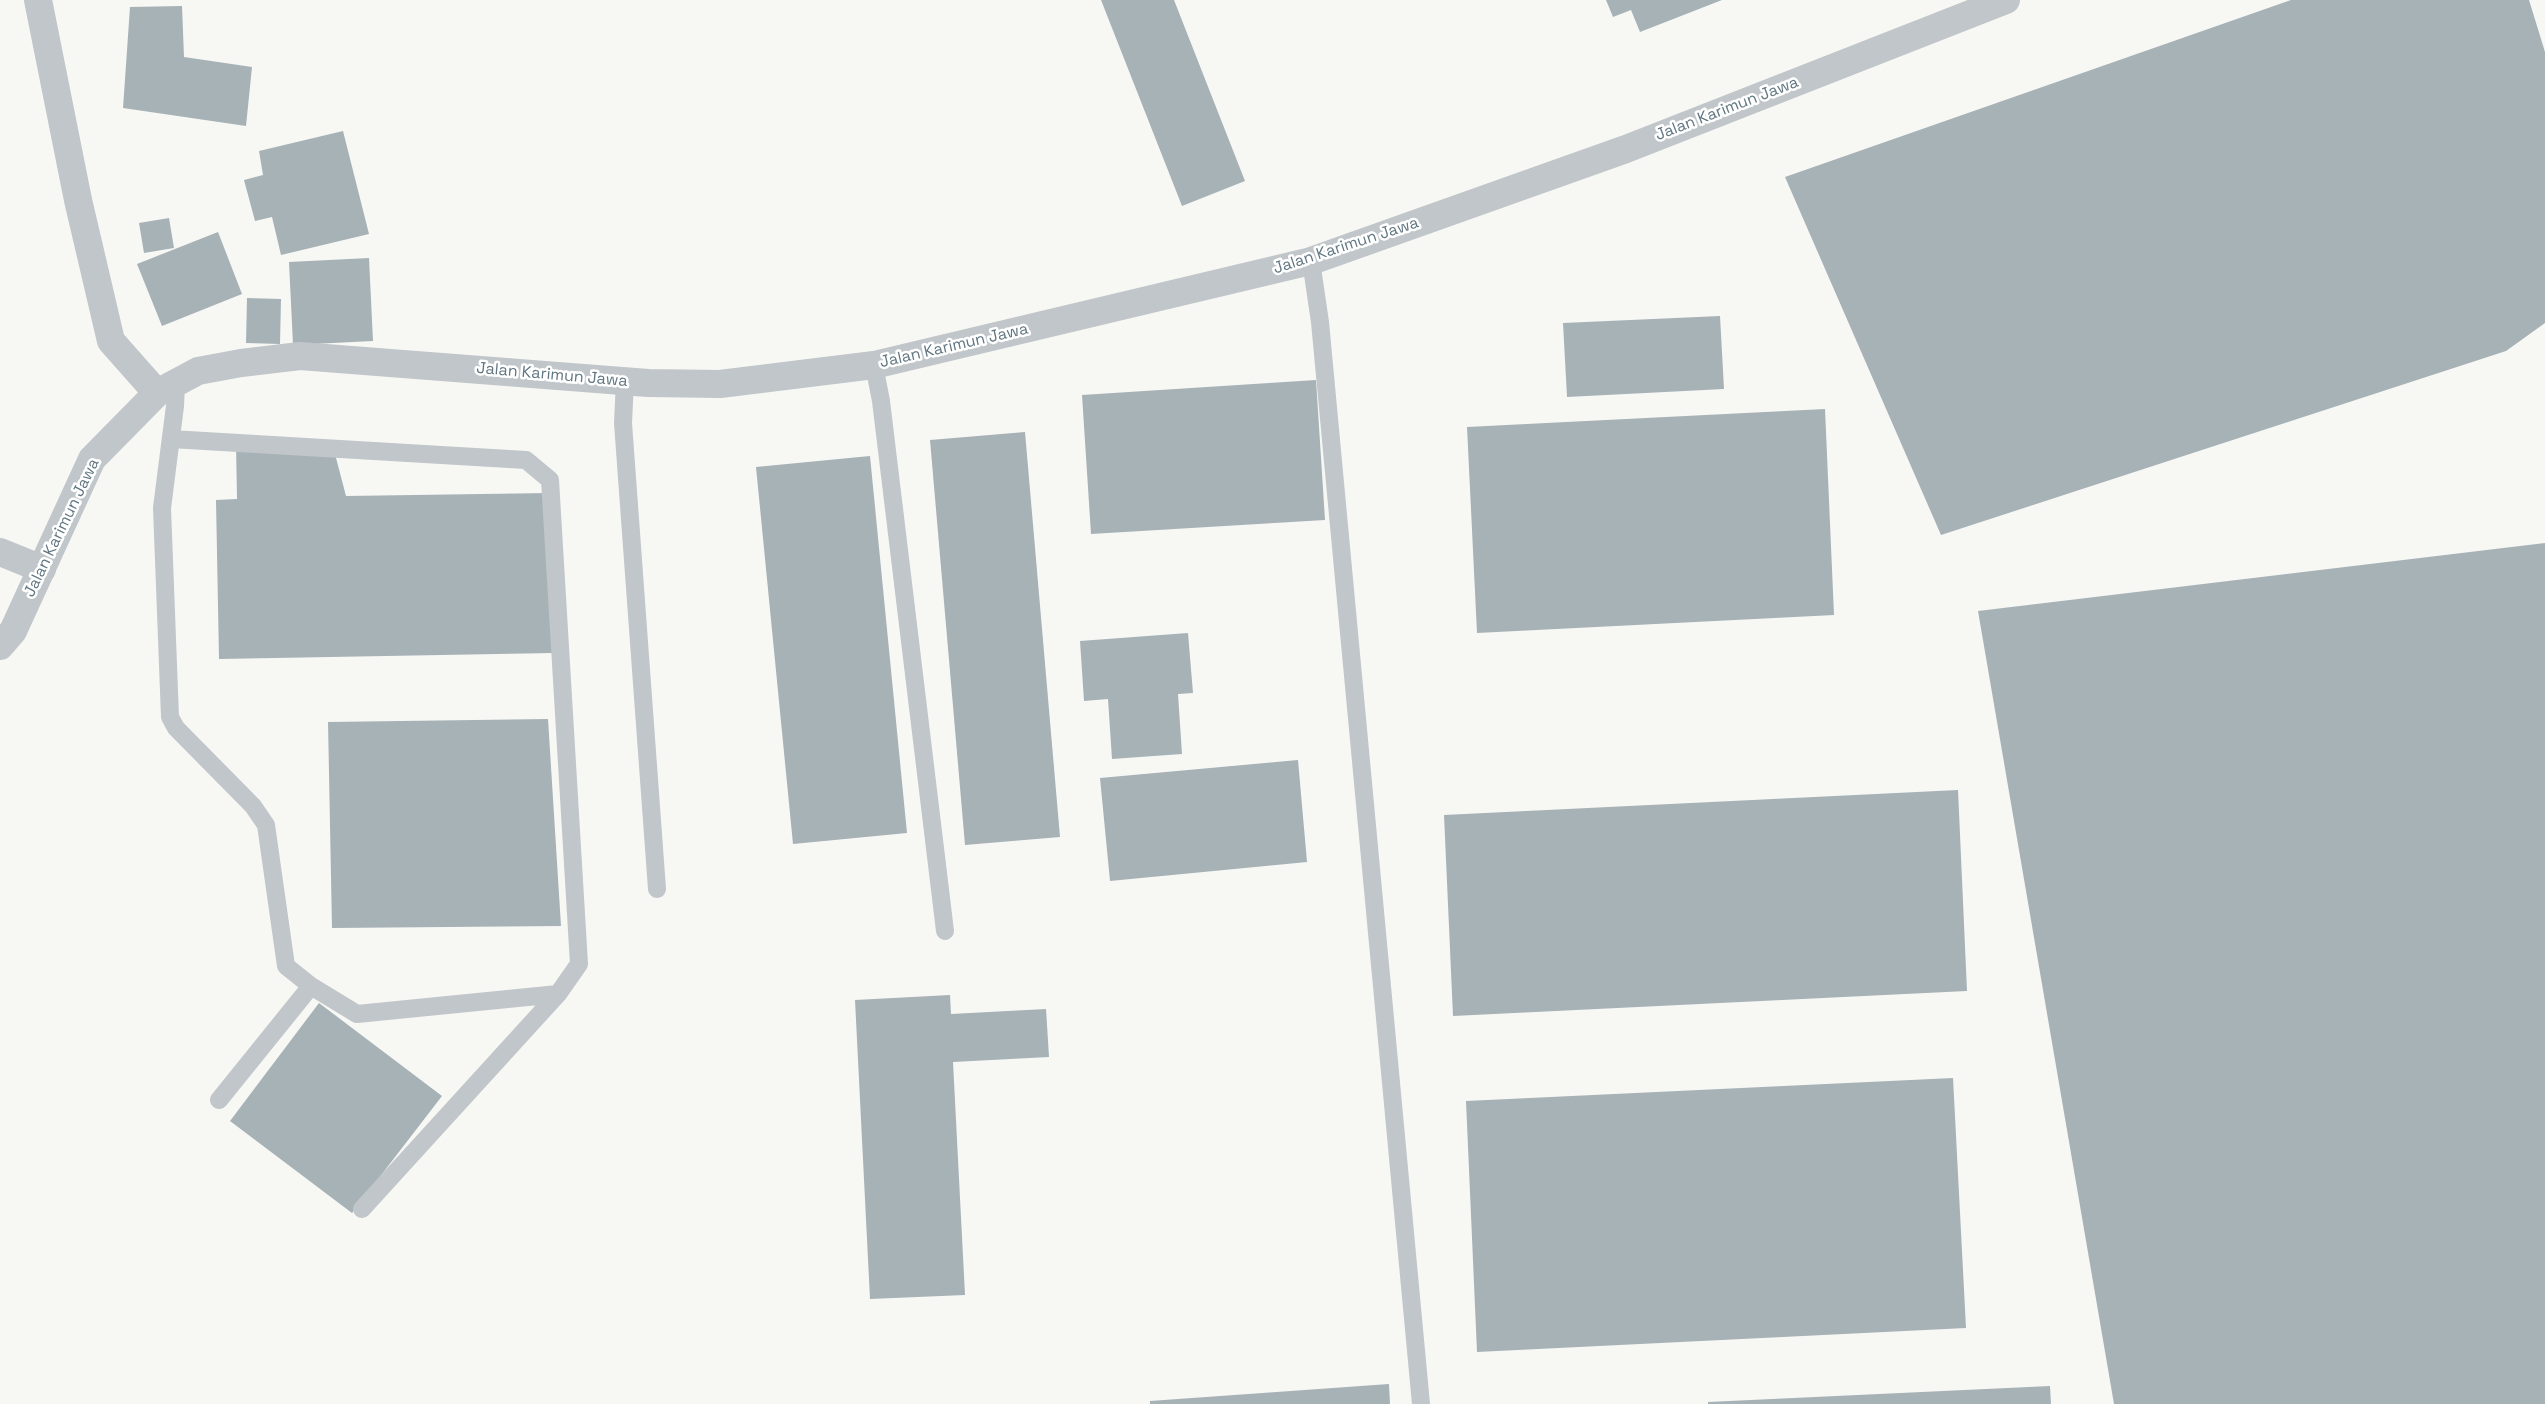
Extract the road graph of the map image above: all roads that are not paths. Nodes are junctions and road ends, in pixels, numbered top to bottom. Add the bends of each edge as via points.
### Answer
1 (38, 0) edge
2 (2006, 0) edge
3 (1311, 261) junction
4 (874, 365) junction
5 (625, 381) junction
6 (166, 388) junction
7 (171, 439) junction
8 (0, 552) edge
9 (42, 568) junction
10 (0, 646) edge
11 (657, 889) dead end
12 (945, 931) dead end
13 (311, 986) junction
14 (558, 994) junction
15 (219, 1100) dead end
16 (362, 1209) dead end
17 (1421, 1404) edge

1 - 6 street via 78,200 111,341
2 - 3 street, Jalan Karimun Jawa via 1626,149
3 - 4 street, Jalan Karimun Jawa
3 - 17 lane via 1321,332
4 - 5 street, Jalan Karimun Jawa via 720,384
4 - 12 lane via 883,411
5 - 6 street, Jalan Karimun Jawa via 300,356 198,371
5 - 11 lane via 623,433
6 - 7 lane
6 - 9 street, Jalan Karimun Jawa via 92,459
7 - 13 lane via 162,508 170,717 176,728 252,806 266,825 286,966
7 - 14 lane via 526,460 550,480 579,964
8 - 9 street
9 - 10 street, Jalan Karimun Jawa via 13,631
13 - 14 lane via 357,1014
13 - 15 lane
14 - 16 lane

